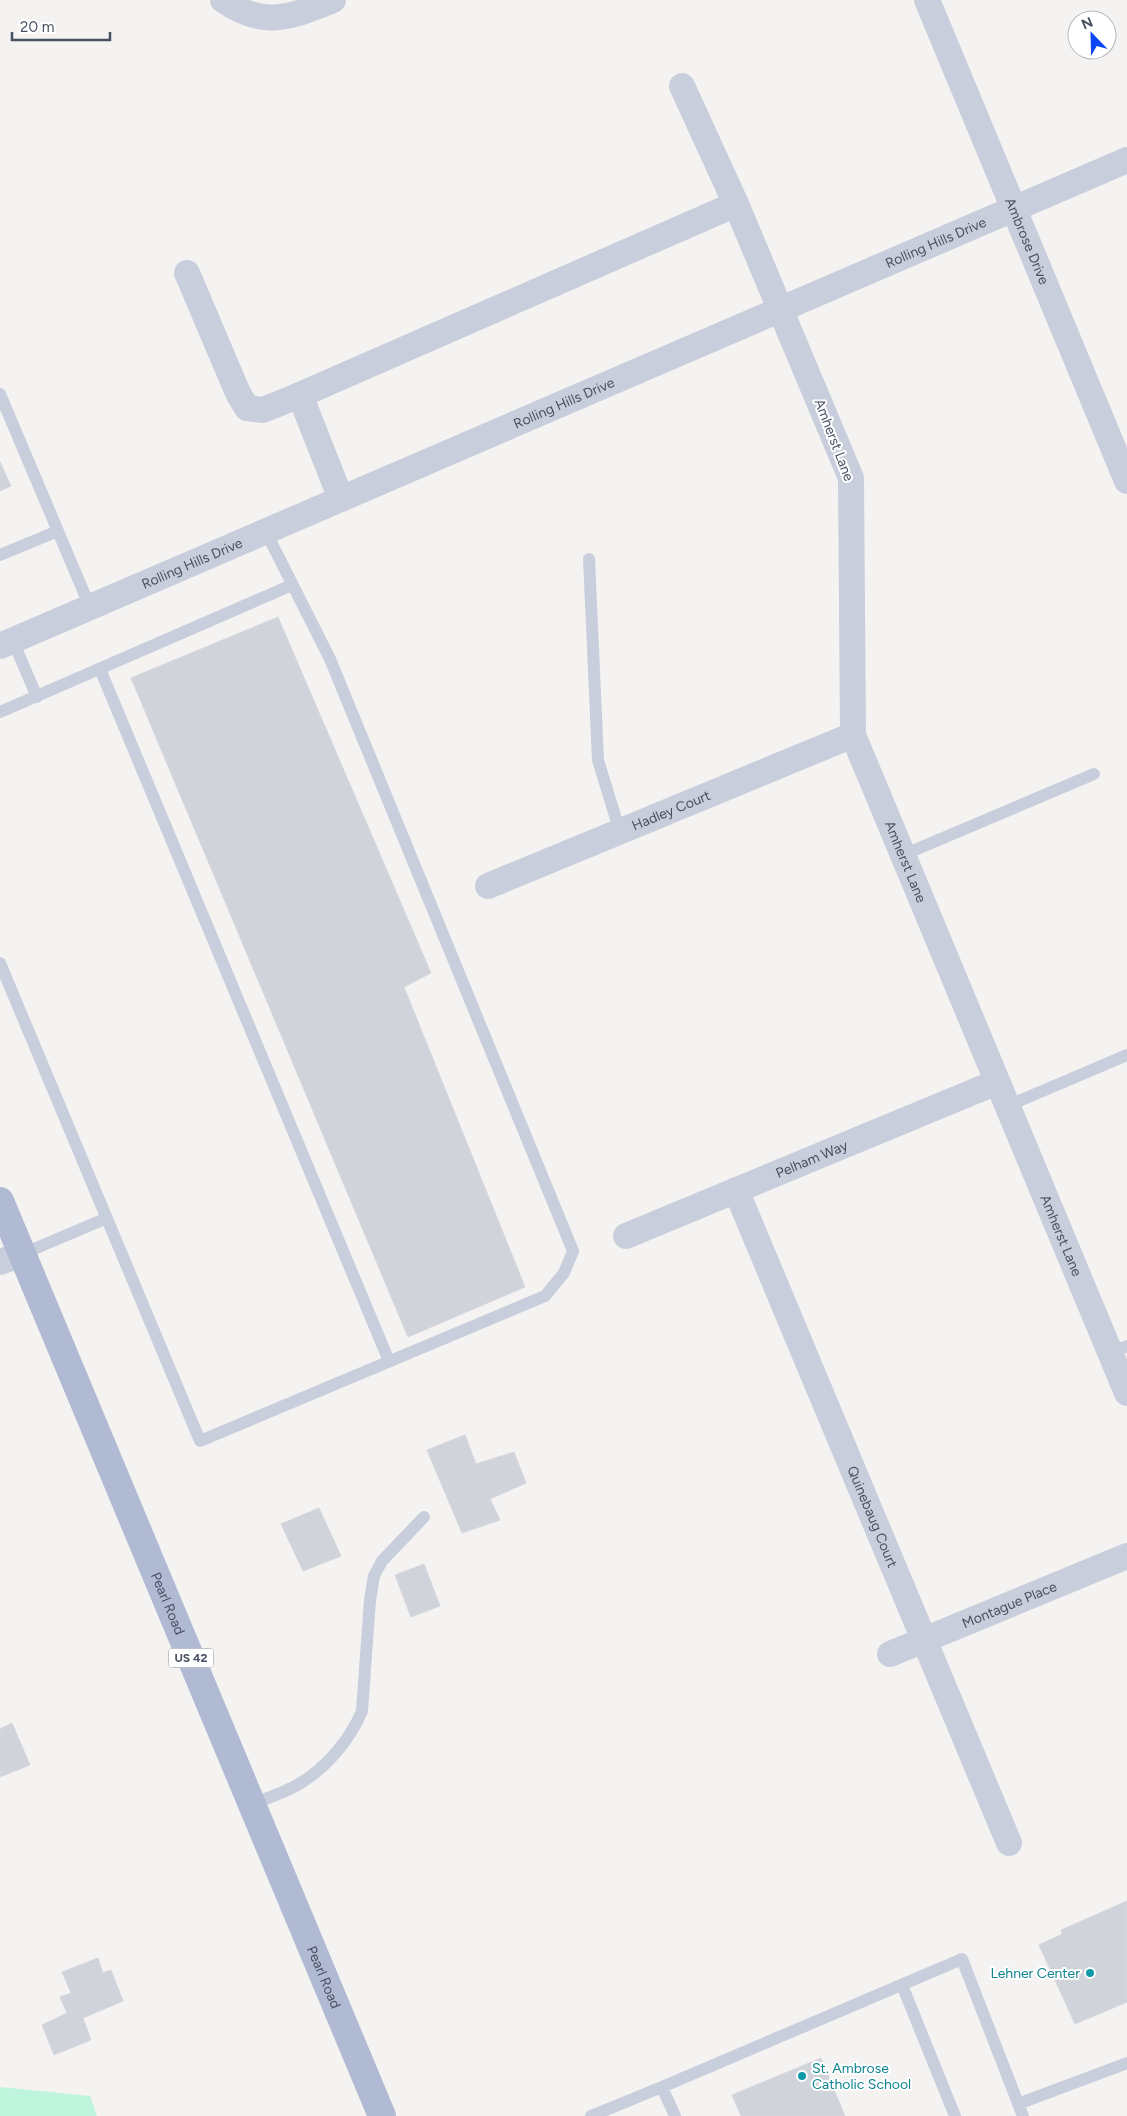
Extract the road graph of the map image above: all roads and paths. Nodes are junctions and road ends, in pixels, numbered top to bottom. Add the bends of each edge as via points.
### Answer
1 (223, 0) edge
2 (333, 0) edge
3 (927, 0) edge
4 (682, 86) dead end
5 (1127, 160) edge
6 (736, 204) junction
7 (1014, 209) junction
8 (187, 273) dead end
9 (781, 309) junction
10 (0, 394) edge
11 (300, 395) junction
12 (1127, 481) edge
13 (341, 499) junction
14 (58, 531) junction
15 (266, 532) junction
16 (0, 555) edge
17 (589, 559) dead end
18 (292, 585) junction
19 (90, 607) junction
20 (6, 643) edge
21 (100, 669) junction
22 (37, 696) junction
23 (0, 712) edge
24 (853, 735) junction
25 (1094, 774) dead end
26 (620, 832) junction
27 (903, 855) junction
28 (488, 886) dead end
29 (0, 962) edge
30 (1127, 1055) edge
31 (997, 1082) junction
32 (1007, 1106) junction
33 (736, 1190) junction
34 (0, 1201) edge
35 (107, 1218) junction
36 (626, 1236) dead end
37 (11, 1258) edge
38 (1119, 1350) edge
39 (389, 1361) junction
40 (1127, 1393) edge
41 (424, 1517) dead end
42 (1127, 1556) edge
43 (924, 1640) junction
44 (890, 1654) dead end
45 (252, 1804) junction
46 (1009, 1843) dead end
47 (902, 1985) junction
48 (1127, 2063) edge
49 (662, 2087) junction
50 (1021, 2110) edge
51 (382, 2116) edge
52 (591, 2116) edge
53 (674, 2116) edge
54 (955, 2116) edge

1 - 2 street via 237,10 265,18 292,17
3 - 7 street, Ambrose Drive
4 - 6 street, Amherst Lane
5 - 7 street, Rolling Hills Drive
6 - 9 street, Amherst Lane
6 - 11 street
7 - 9 street, Rolling Hills Drive
7 - 12 street, Ambrose Drive
8 - 11 street via 247,408 263,410
9 - 13 street, Rolling Hills Drive
9 - 24 street, Amherst Lane via 851,478
10 - 14 lane
11 - 13 street
13 - 15 street, Rolling Hills Drive
14 - 16 lane
14 - 19 lane
15 - 18 lane
15 - 19 street, Rolling Hills Drive
17 - 26 lane via 598,760
18 - 21 lane
18 - 39 lane via 330,659 573,1251 564,1273 545,1296
19 - 20 street, Rolling Hills Drive
20 - 22 lane
21 - 22 lane
21 - 39 lane
22 - 23 lane
24 - 26 street, Hadley Court
24 - 27 street, Amherst Lane
25 - 27 lane
26 - 28 street, Hadley Court
27 - 31 street, Amherst Lane
29 - 35 lane
30 - 32 lane
31 - 32 street, Amherst Lane
31 - 33 street, Pelham Way
32 - 38 street, Amherst Lane
33 - 36 street, Pelham Way
33 - 43 street, Quinebaug Court
34 - 37 main road, Pearl Road / US 42
35 - 37 lane
35 - 39 lane via 200,1441
37 - 45 main road, Pearl Road / US 42
38 - 40 street, Amherst Lane
41 - 45 lane via 382,1560 374,1576 362,1711 356,1725 343,1745 319,1769 298,1784
42 - 43 street, Montague Place
43 - 44 street, Montague Place
43 - 46 street, Quinebaug Court
45 - 51 main road, Pearl Road / US 42
47 - 49 lane
47 - 50 lane via 962,1960
47 - 54 lane
48 - 50 lane
49 - 52 lane
49 - 53 lane

